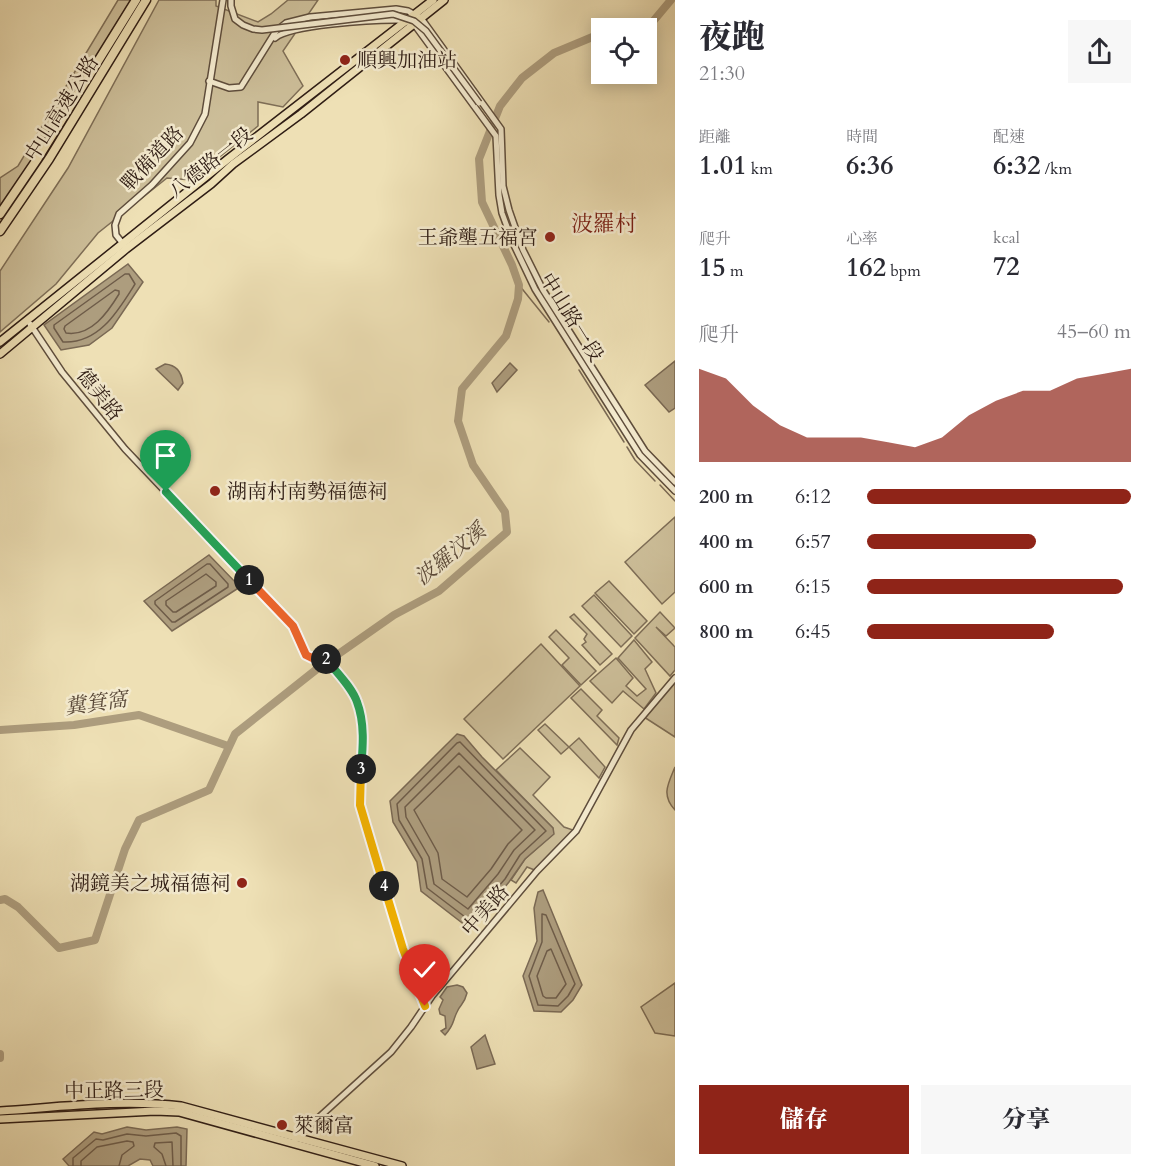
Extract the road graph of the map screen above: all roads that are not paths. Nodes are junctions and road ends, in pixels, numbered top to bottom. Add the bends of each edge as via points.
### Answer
1 (136, 0) edge
2 (146, 0) edge
3 (223, 0) edge
4 (231, 0) edge
5 (433, 0) edge
6 (444, 0) edge
7 (418, 16) junction
8 (405, 22) junction
9 (414, 24) junction
10 (269, 44) junction
11 (210, 81) junction
12 (479, 103) junction
13 (488, 110) junction
14 (482, 115) junction
15 (0, 214) edge
16 (0, 231) edge
17 (124, 247) junction
18 (27, 320) junction
19 (32, 327) junction
20 (0, 342) edge
21 (0, 354) edge
22 (675, 482) edge
23 (675, 491) edge
24 (675, 678) edge
25 (425, 1006) junction
26 (0, 1112) edge
27 (0, 1119) edge
28 (295, 1139) junction
29 (375, 1166) edge
30 (402, 1166) edge

1 - 15 highway, 中山高速公路
2 - 16 highway, 中山高速公路 via 50,159
3 - 11 street, 戰備道路
4 - 12 street, bridge via 235,19 243,26 262,30 368,16 405,16 426,31
5 - 7 main road, 八德路一段
6 - 7 main road, 八德路一段
7 - 8 main road, 八德路一段
7 - 9 main road, 八德路一段
7 - 10 street via 396,9 310,17 286,23
7 - 13 street
8 - 9 street
8 - 10 street via 312,27 283,32
8 - 17 main road, 八德路一段
9 - 14 street
9 - 17 main road, 八德路一段
10 - 11 street via 241,87 229,88
11 - 17 street, 戰備道路 via 205,114 190,143 119,214 116,235
12 - 13 street
12 - 14 street
13 - 22 street, 中山路一段 via 501,129 503,186 509,210 540,283 645,451
14 - 23 street, 中山路一段 via 496,136 502,213 535,289 640,455
17 - 18 main road, 八德路一段
17 - 19 main road, 八德路一段
18 - 19 street, 德美路
18 - 20 main road, 八德路一段
19 - 21 main road, 八德路一段
19 - 25 street, 德美路 via 62,372 124,449 293,626 306,655 324,656 357,700 363,742 360,805 403,949
24 - 25 street, 中美路 via 631,730 576,831 537,871
25 - 28 street, 中美路 via 391,1052
26 - 28 main road, 中正路三段 via 157,1103 197,1110
27 - 28 main road, 中正路三段 via 179,1112
28 - 29 main road
28 - 30 main road

